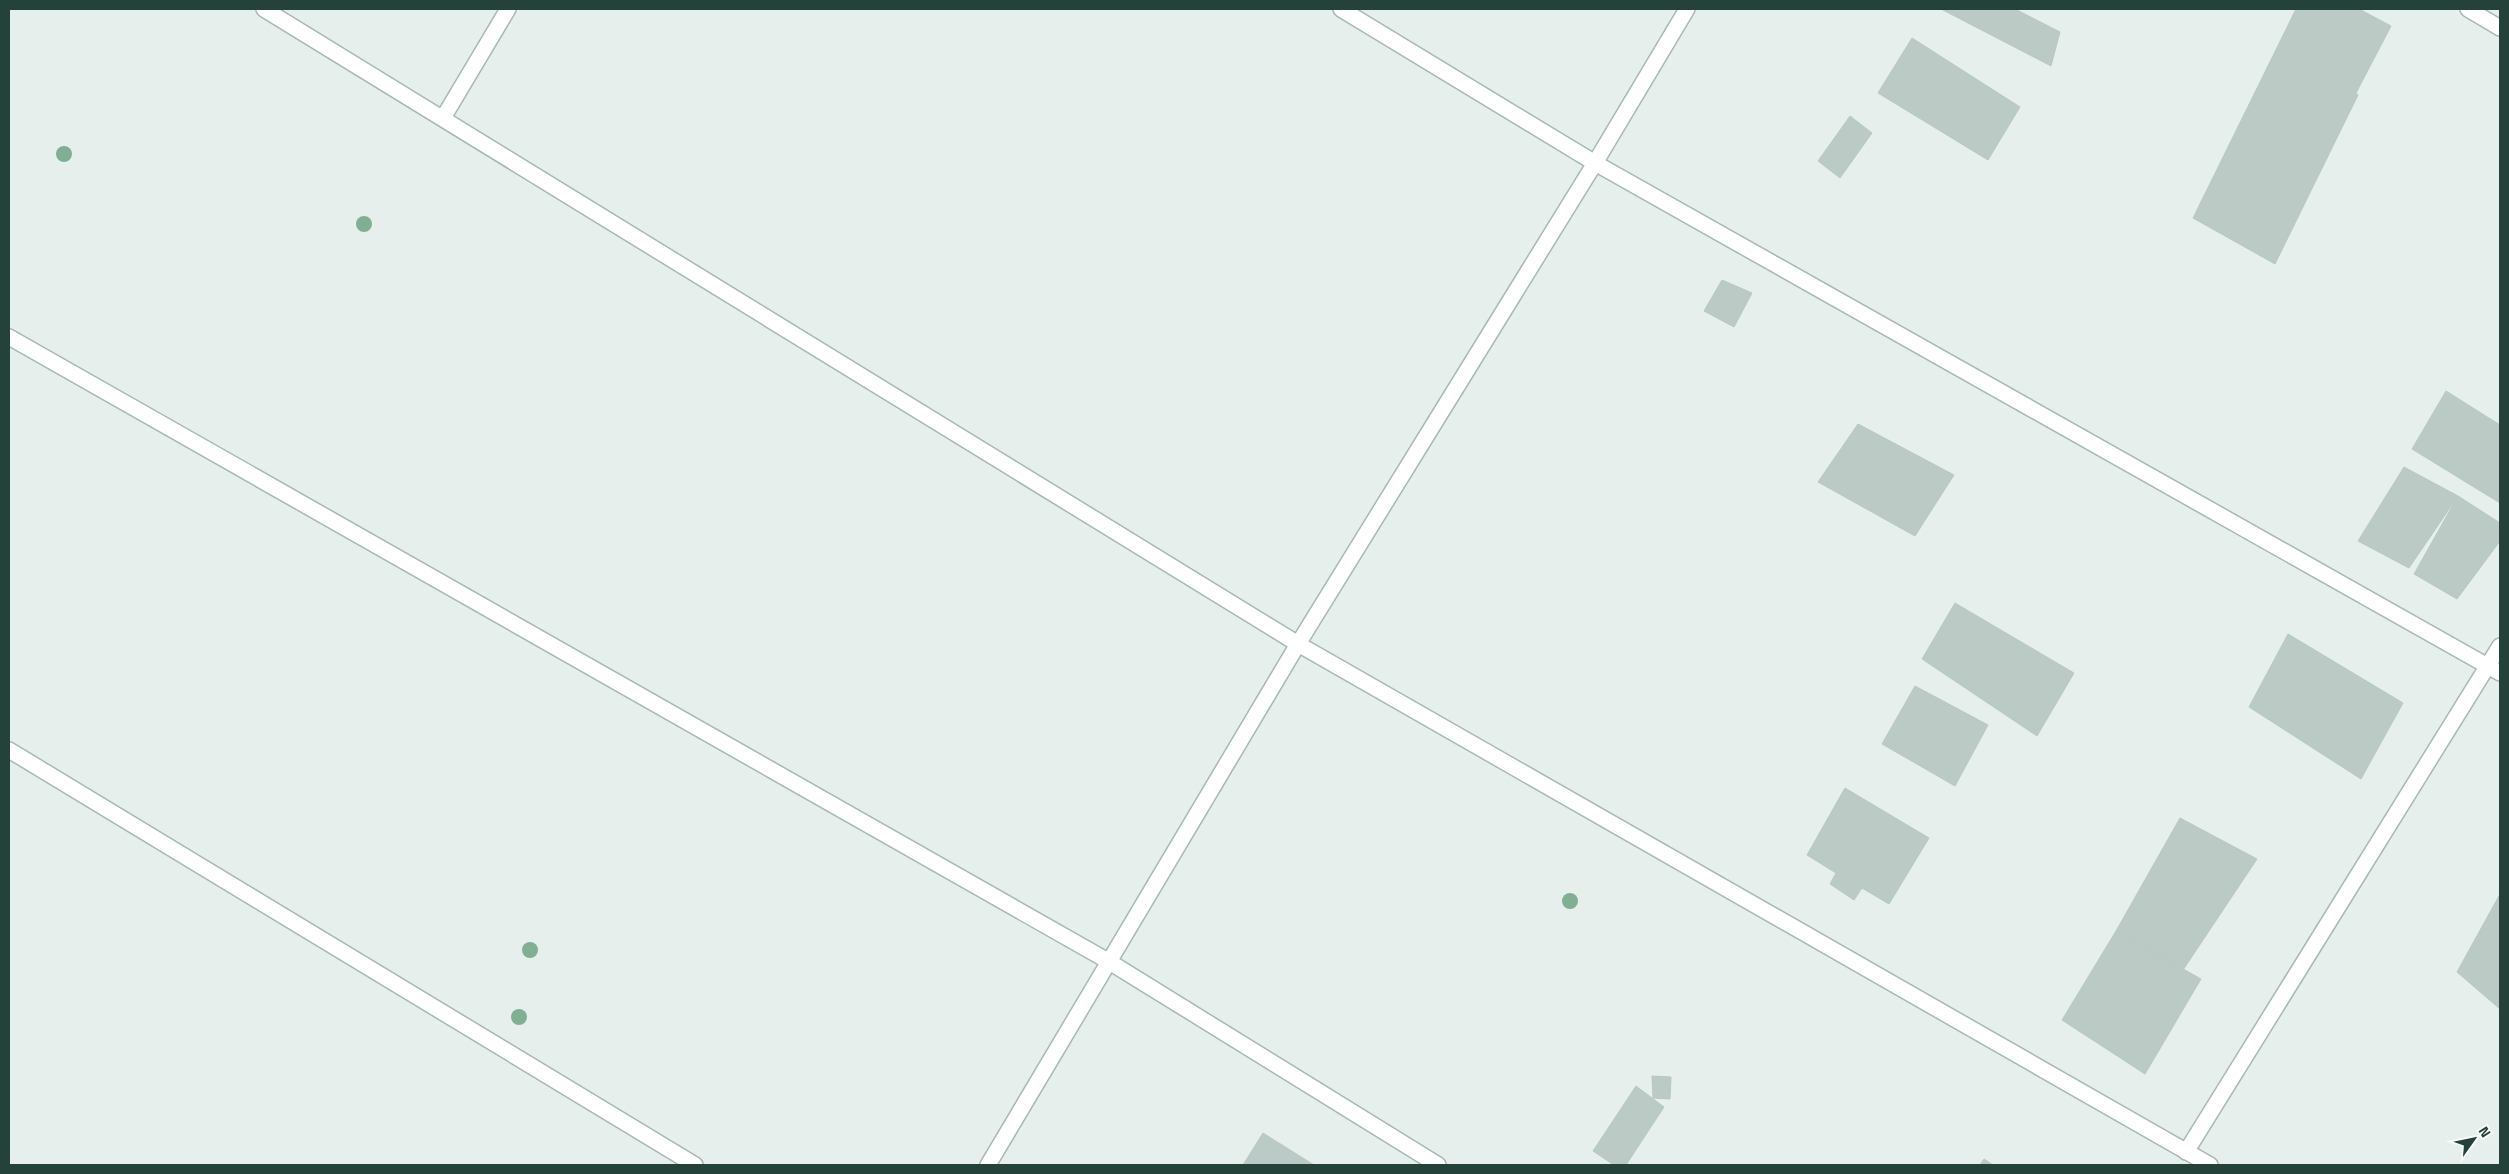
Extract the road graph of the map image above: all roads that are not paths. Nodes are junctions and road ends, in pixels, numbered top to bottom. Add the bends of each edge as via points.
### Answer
1 (264, 9) edge
2 (508, 9) edge
3 (1341, 9) edge
4 (1687, 9) edge
5 (2468, 9) edge
6 (2500, 28) edge
7 (443, 118) junction
8 (1595, 163) junction
9 (9, 337) edge
10 (1298, 644) junction
11 (2500, 646) edge
12 (2495, 670) edge
13 (9, 750) edge
14 (1108, 961) junction
15 (2186, 1152) junction
16 (695, 1165) edge
17 (988, 1165) edge
18 (1438, 1165) edge
19 (2210, 1165) edge

1 - 7 street
2 - 7 street
3 - 8 street
4 - 8 street
5 - 6 street
7 - 10 street
8 - 10 street
8 - 12 street
9 - 14 street
10 - 14 street
10 - 15 street
11 - 12 street
12 - 15 street
13 - 16 street
14 - 17 street
14 - 18 street
15 - 19 street

